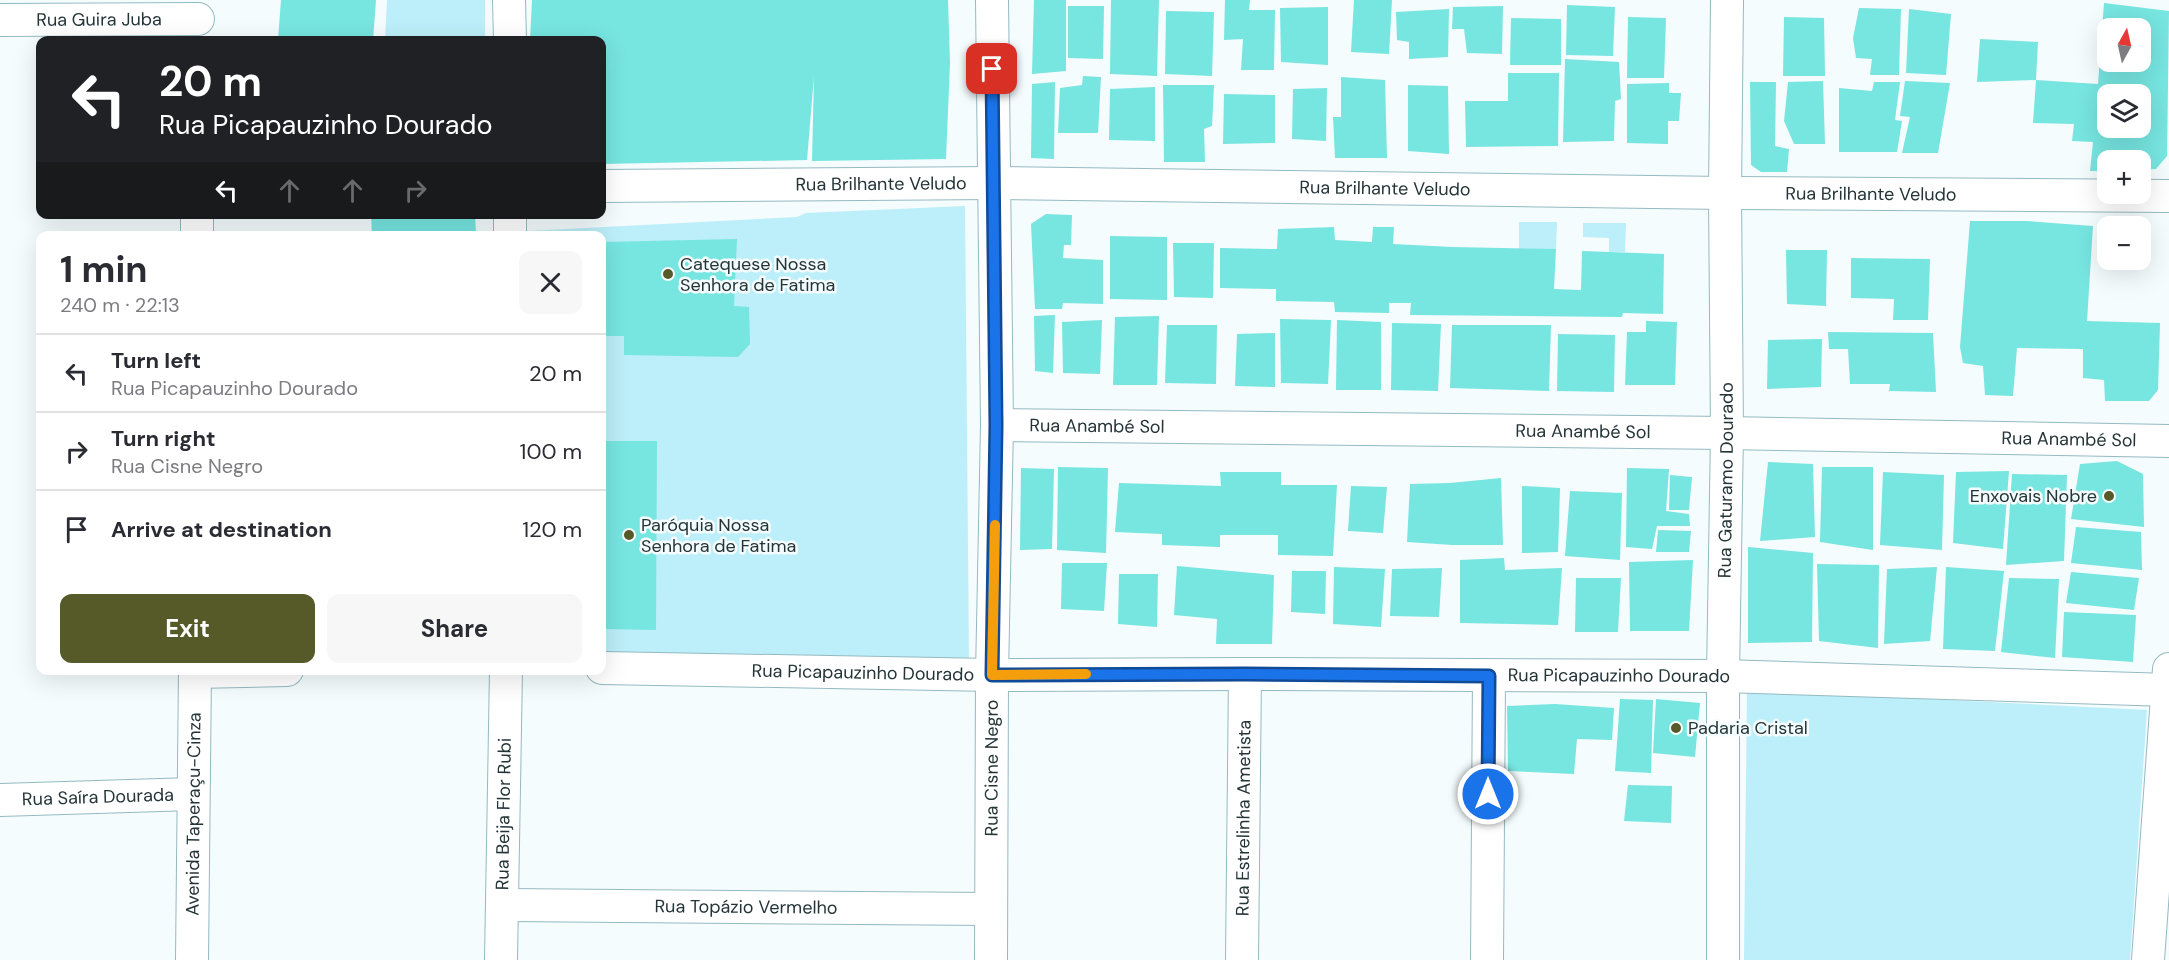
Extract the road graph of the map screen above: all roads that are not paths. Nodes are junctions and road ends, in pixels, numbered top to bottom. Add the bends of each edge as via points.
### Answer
1 (509, 0) edge
2 (992, 0) edge
3 (1727, 0) edge
4 (0, 20) edge
5 (198, 20) edge
6 (510, 36) edge
7 (993, 183) junction
8 (606, 186) edge
9 (1725, 193) junction
10 (2169, 196) edge
11 (996, 425) junction
12 (1727, 433) junction
13 (2169, 441) edge
14 (606, 668) edge
15 (1245, 674) junction
16 (195, 675) edge
17 (506, 675) edge
18 (992, 675) junction
19 (1489, 676) junction
20 (1723, 676) junction
21 (2169, 683) edge
22 (193, 794) junction
23 (0, 800) edge
24 (502, 905) junction
25 (991, 909) junction
26 (192, 960) edge
27 (501, 960) edge
28 (991, 960) edge
29 (1242, 960) edge
30 (1487, 960) edge
31 (1723, 960) edge
32 (2148, 960) edge

1 - 6 street
2 - 7 street, Rua Cisne Negro
3 - 9 street, Rua Gaturamo Dourado
4 - 5 street, Rua Guira Juba
7 - 8 street, Rua Brilhante Veludo
7 - 9 street, Rua Brilhante Veludo
7 - 11 street, Rua Cisne Negro
9 - 10 street, Rua Brilhante Veludo
9 - 12 street, Rua Gaturamo Dourado
11 - 12 street, Rua Anambé Sol
11 - 18 street, Rua Cisne Negro
12 - 13 street, Rua Anambé Sol
12 - 20 street, Rua Gaturamo Dourado
14 - 18 street, Rua Picapauzinho Dourado
15 - 18 street, Rua Picapauzinho Dourado
15 - 19 street, Rua Picapauzinho Dourado
15 - 29 street, Rua Estrelinha Ametista
16 - 22 street, Avenida Taperaçu-Cinza
17 - 24 street, Rua Beija Flor Rubi
18 - 25 street, Rua Cisne Negro
19 - 20 street, Rua Picapauzinho Dourado
19 - 30 street
20 - 21 street, Rua Picapauzinho Dourado
20 - 31 street, Rua Gaturamo Dourado
21 - 32 street
22 - 23 street, Rua Saíra Dourada
22 - 26 street, Avenida Taperaçu-Cinza
24 - 25 street, Rua Topázio Vermelho
24 - 27 street, Rua Beija Flor Rubi
25 - 28 street, Rua Cisne Negro

